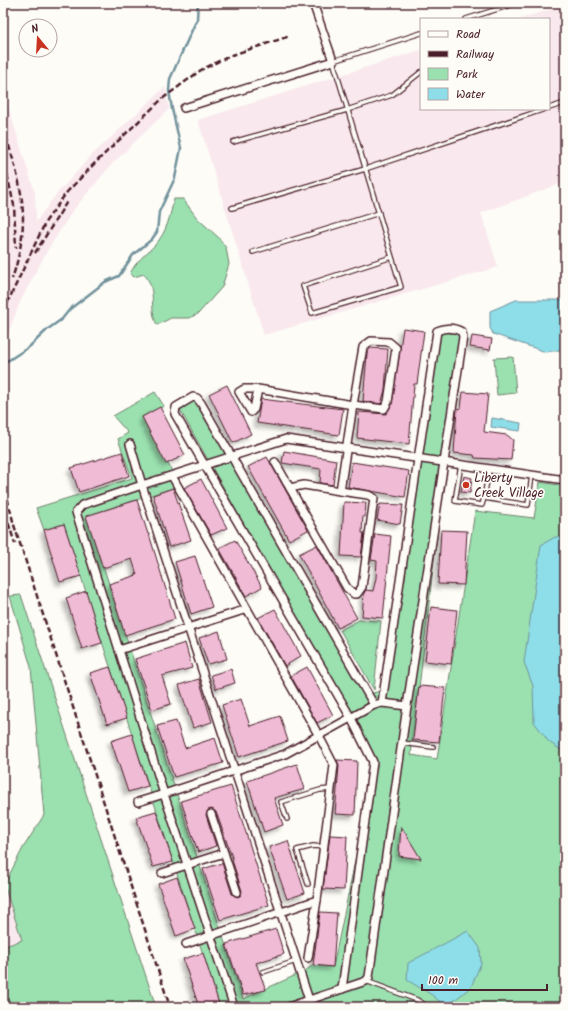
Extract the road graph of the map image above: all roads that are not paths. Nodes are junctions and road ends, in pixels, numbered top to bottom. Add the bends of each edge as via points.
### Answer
1 (313, 3) edge
2 (518, 3) edge
3 (469, 18) edge
4 (420, 33) edge
5 (332, 61) junction
6 (420, 73) edge
7 (565, 102) edge
8 (184, 108) dead end
9 (550, 108) edge
10 (348, 110) junction
11 (543, 110) edge
12 (233, 142) dead end
13 (365, 169) junction
14 (232, 208) dead end
15 (379, 213) junction
16 (253, 252) dead end
17 (392, 257) junction
18 (258, 389) dead end
19 (353, 405) junction
20 (130, 444) dead end
21 (346, 447) junction
22 (231, 456) junction
23 (418, 458) junction
24 (275, 462) dead end
25 (445, 462) junction
26 (461, 464) junction
27 (204, 465) junction
28 (490, 469) junction
29 (532, 475) junction
30 (172, 476) junction
31 (565, 480) edge
32 (142, 486) junction
33 (290, 488) junction
34 (340, 492) junction
35 (484, 498) junction
36 (247, 609) junction
37 (188, 628) junction
38 (119, 650) junction
39 (382, 703) junction
40 (374, 706) junction
41 (407, 706) junction
42 (351, 718) junction
43 (319, 736) junction
44 (402, 742) junction
45 (433, 747) dead end
46 (234, 771) junction
47 (331, 789) junction
48 (164, 794) junction
49 (138, 802) dead end
50 (211, 814) dead end
51 (287, 819) dead end
52 (324, 847) junction
53 (224, 853) junction
54 (188, 866) junction
55 (162, 873) dead end
56 (308, 884) dead end
57 (237, 892) dead end
58 (318, 900) junction
59 (281, 912) junction
60 (210, 936) junction
61 (186, 944) dead end
62 (308, 958) dead end
63 (296, 962) junction
64 (263, 972) dead end
65 (366, 981) junction
66 (342, 989) junction
67 (309, 1000) junction
68 (233, 1007) edge
69 (288, 1007) edge
70 (428, 1007) edge

1 - 5 street
2 - 3 lane
4 - 5 lane
5 - 8 street
5 - 10 lane
6 - 10 lane via 392,95
7 - 9 lane
10 - 12 lane
10 - 13 lane
11 - 13 lane
13 - 14 lane
13 - 15 lane
15 - 16 lane
15 - 17 lane
17 - 17 lane via 303,286 312,314 401,287
18 - 19 street
19 - 19 street via 381,410 387,407 396,348 394,345 371,341 363,347
19 - 21 street
20 - 32 street
21 - 22 street via 286,439
21 - 23 street
21 - 34 street
22 - 27 street
22 - 27 street via 201,403 197,398 189,399 174,411
22 - 40 street
23 - 25 street
23 - 25 street via 438,331 452,328 462,332 463,337
23 - 39 street
24 - 33 street
25 - 26 street
25 - 41 street
26 - 28 street
26 - 35 lane via 455,501 482,505
27 - 30 street
27 - 42 street
28 - 29 street
28 - 35 lane
29 - 31 street
29 - 35 lane via 528,505
30 - 32 street
30 - 36 street
32 - 37 street
32 - 38 street via 82,505 76,512
33 - 34 street via 304,486
33 - 34 street via 348,588 357,594 362,587 374,498
36 - 37 street
36 - 43 street
37 - 38 street
37 - 46 street
38 - 48 street
39 - 40 street
39 - 41 street
40 - 42 street
41 - 44 street
42 - 43 street
42 - 66 street via 373,762
43 - 46 street via 285,754
43 - 47 street via 334,765
44 - 45 lane
44 - 65 street via 370,977
46 - 48 street
46 - 59 street
47 - 51 lane via 281,802
47 - 52 street
48 - 49 street
48 - 54 street
50 - 53 street
52 - 56 lane via 312,846 297,850
52 - 58 street
53 - 54 street
53 - 57 street
54 - 55 street
54 - 60 street
58 - 59 street
58 - 62 street
59 - 60 street
59 - 63 street
60 - 61 street
60 - 68 street
63 - 64 lane
63 - 67 street
65 - 66 street
65 - 70 lane via 417,1000
66 - 67 street
67 - 69 street

